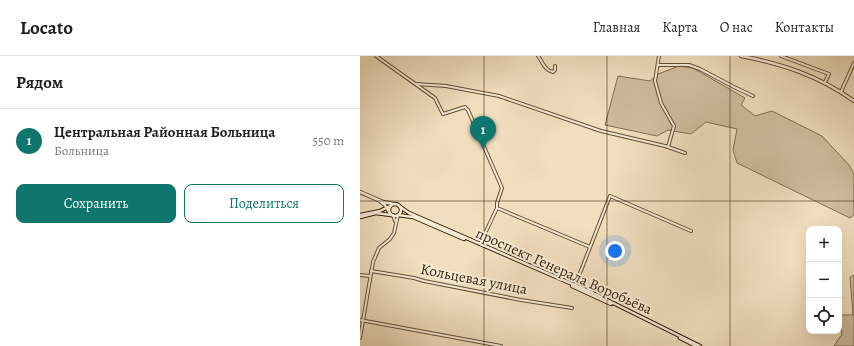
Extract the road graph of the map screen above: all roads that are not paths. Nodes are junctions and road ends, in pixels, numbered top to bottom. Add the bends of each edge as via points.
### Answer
1 (376, 56) edge
2 (538, 56) edge
3 (659, 56) edge
4 (741, 56) edge
5 (781, 56) edge
6 (759, 58) edge
7 (854, 63) edge
8 (658, 65) junction
9 (555, 66) dead end
10 (825, 82) junction
11 (416, 84) junction
12 (841, 92) junction
13 (752, 96) dead end
14 (854, 101) edge
15 (668, 147) junction
16 (685, 153) dead end
17 (360, 193) edge
18 (383, 203) junction
19 (394, 204) junction
20 (400, 206) junction
21 (389, 207) junction
22 (497, 208) junction
23 (383, 210) junction
24 (393, 215) junction
25 (398, 215) junction
26 (360, 216) edge
27 (417, 218) junction
28 (396, 222) junction
29 (691, 231) dead end
30 (480, 244) junction
31 (590, 247) junction
32 (371, 270) junction
33 (360, 275) edge
34 (370, 276) junction
35 (575, 286) junction
36 (572, 308) dead end
37 (362, 320) edge
38 (360, 338) edge
39 (501, 346) edge
40 (696, 346) edge
41 (700, 346) edge

1 - 11 street
2 - 9 street via 549,71 556,70
3 - 8 street
4 - 6 main road
5 - 10 street via 829,74
6 - 10 main road
7 - 12 street
8 - 13 street via 689,65
8 - 15 street via 655,81 661,103 674,126
10 - 12 main road
11 - 15 street via 446,86 499,96 601,131
11 - 22 street via 435,98 443,114 465,107 468,110 502,188
12 - 14 main road
15 - 16 street
17 - 18 main road
18 - 19 main road
18 - 21 main road
18 - 23 main road
19 - 20 main road
19 - 21 main road
20 - 25 main road
20 - 27 main road
21 - 23 main road
21 - 24 main road via 389,212
22 - 30 street
22 - 31 street
23 - 26 main road
24 - 25 main road
24 - 26 main road
24 - 28 street
25 - 27 main road
25 - 28 street
27 - 30 main road, проспект Генерала Воробьёва
27 - 40 main road, проспект Генерала Воробьёва via 592,295
28 - 32 street via 394,233 379,248
29 - 31 street via 610,196
30 - 35 main road, проспект Генерала Воробьёва
31 - 35 street
32 - 34 street
32 - 36 street, Кольцевая улица
33 - 34 street
34 - 37 street
35 - 41 main road, проспект Генерала Воробьёва
37 - 38 street
37 - 39 street

